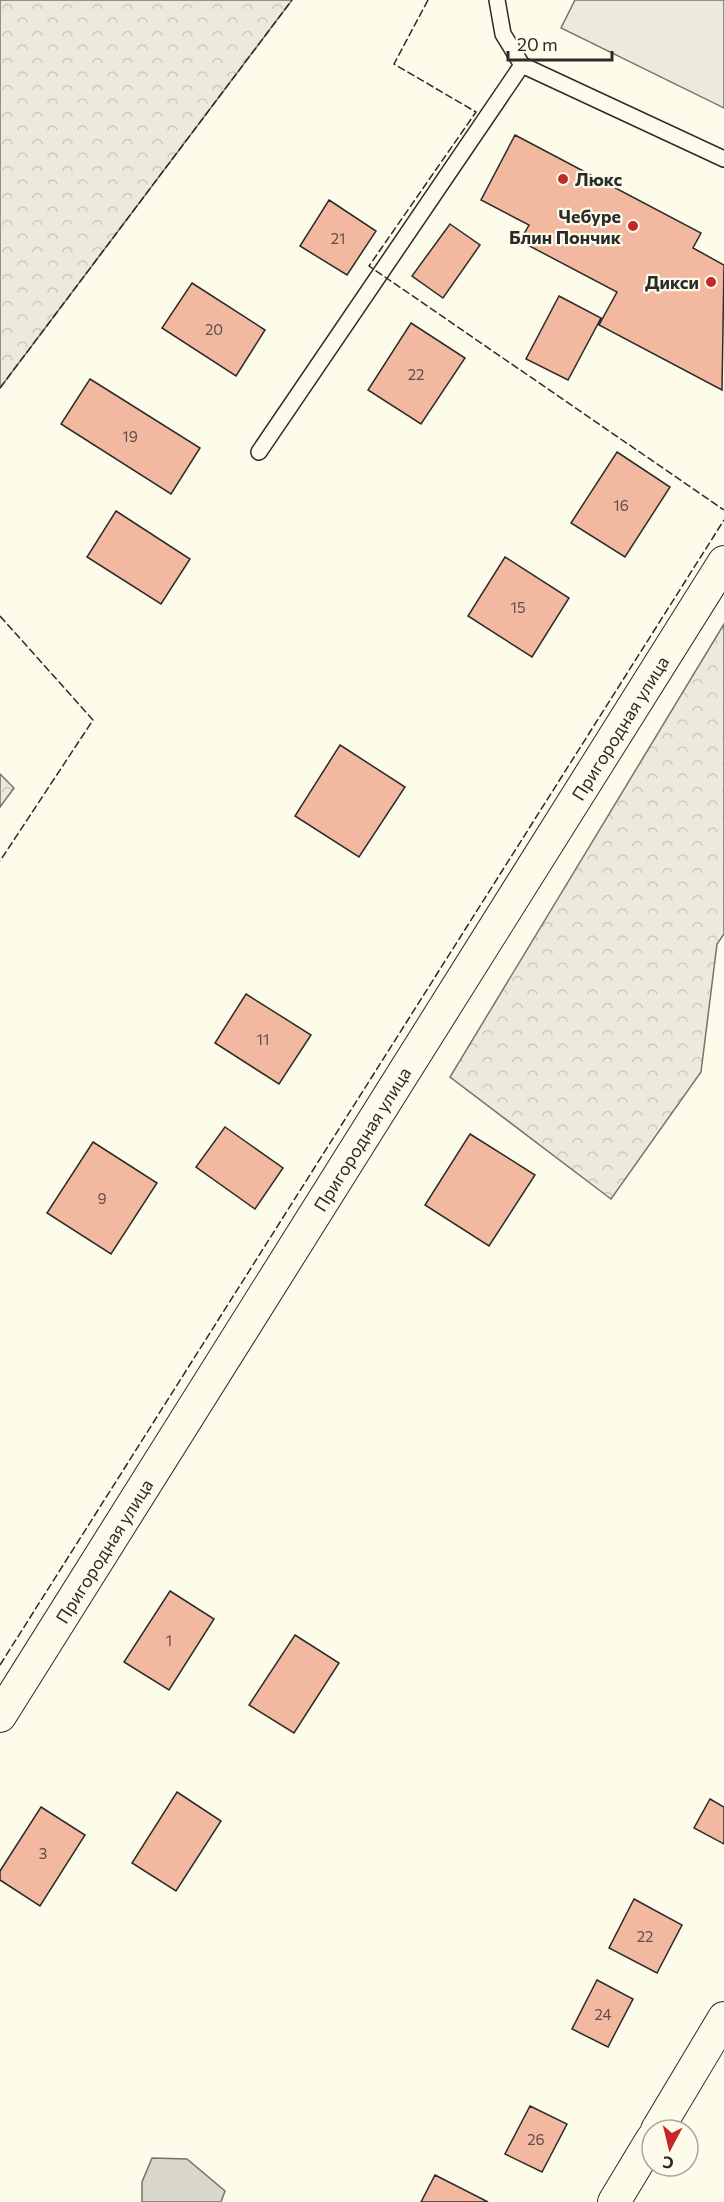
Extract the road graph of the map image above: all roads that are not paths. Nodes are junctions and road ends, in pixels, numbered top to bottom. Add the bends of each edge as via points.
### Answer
1 (497, 0) edge
2 (522, 65) junction
3 (724, 159) edge
4 (259, 452) dead end
5 (724, 562) edge
6 (0, 1716) edge
7 (724, 2018) edge
8 (664, 2118) edge
9 (640, 2159) edge
10 (614, 2202) edge

1 - 2 lane via 503,34
2 - 3 lane
2 - 4 lane
5 - 6 street, Пригородная улица
7 - 8 street
9 - 10 street

